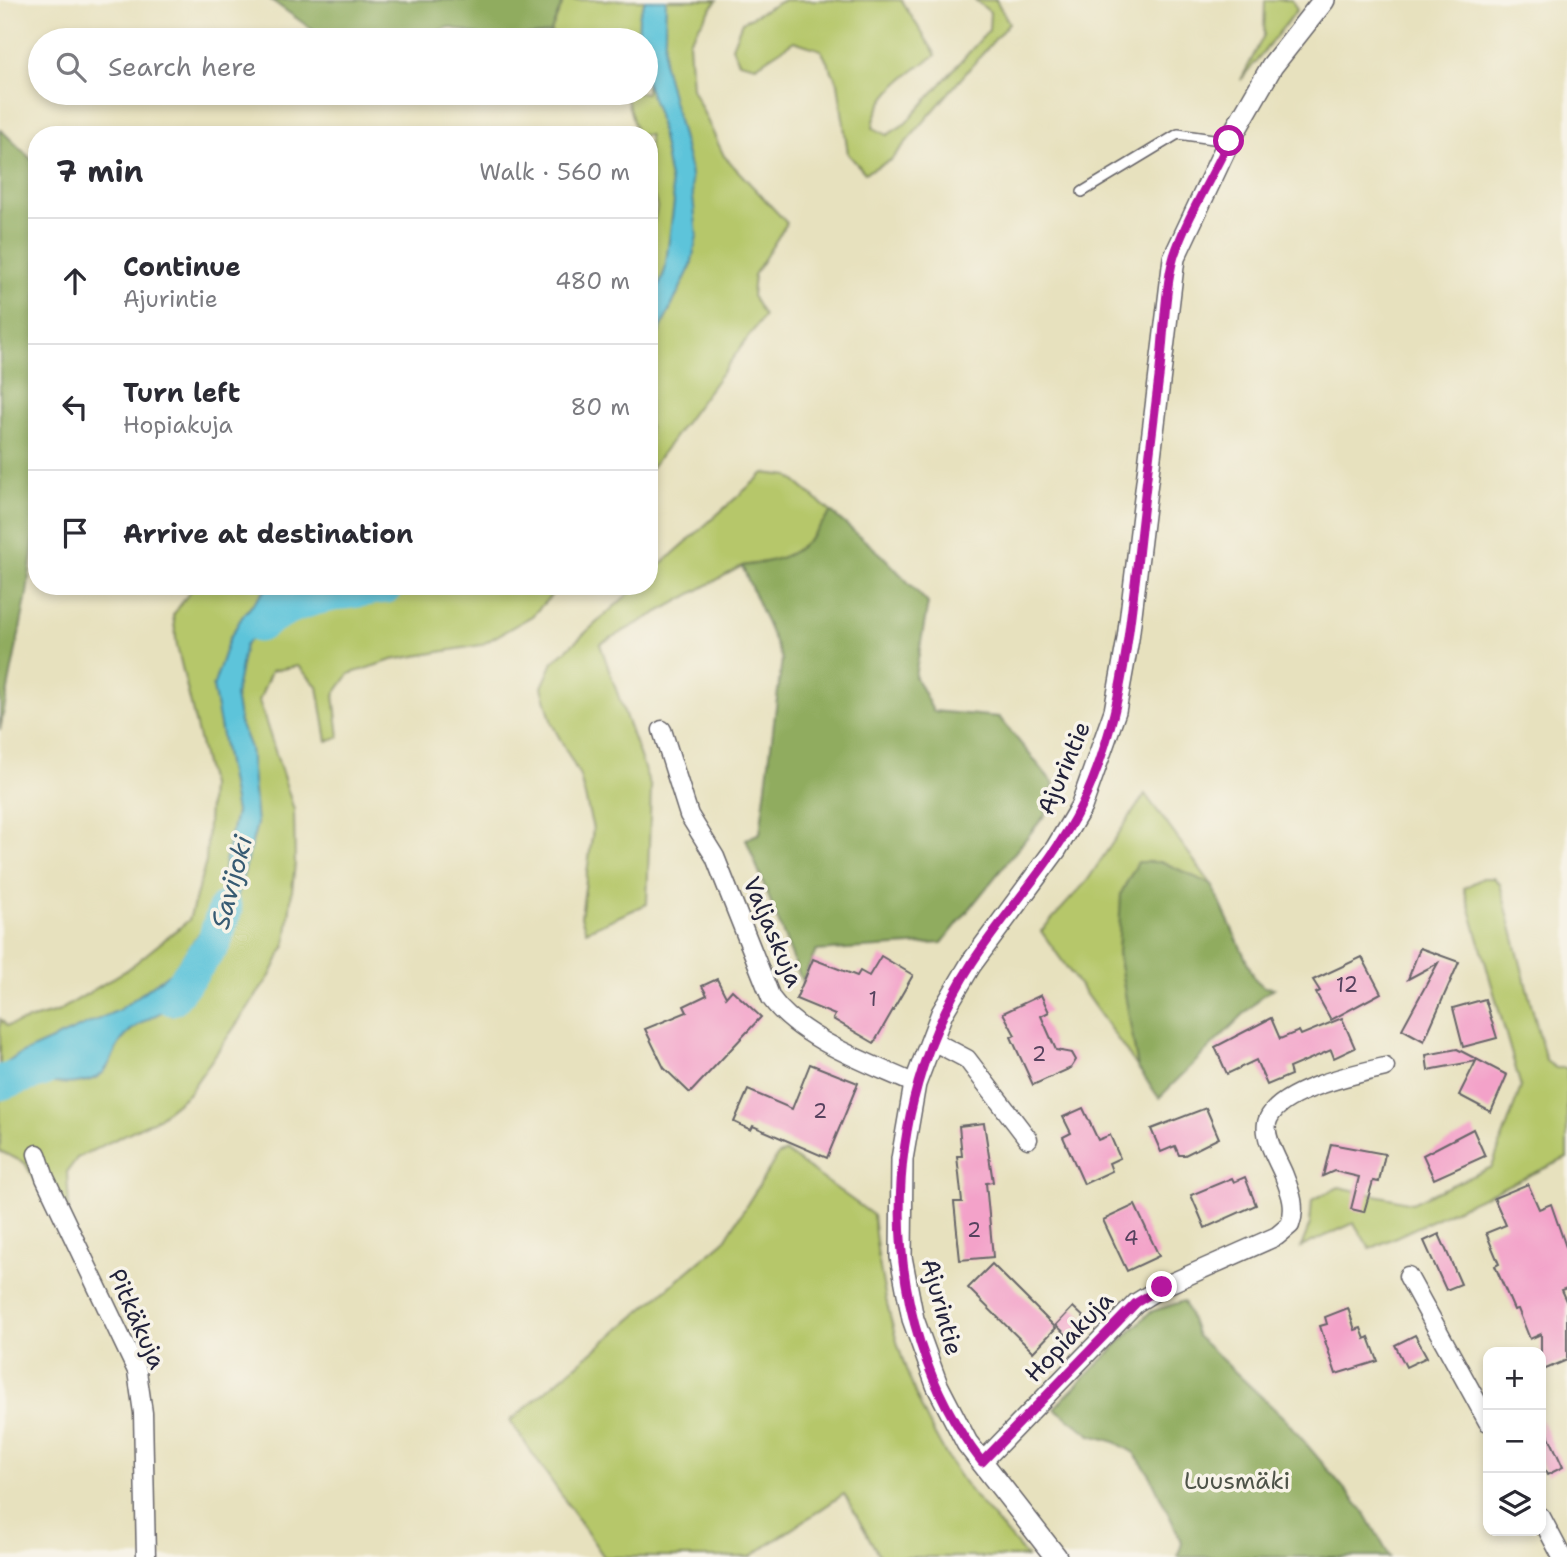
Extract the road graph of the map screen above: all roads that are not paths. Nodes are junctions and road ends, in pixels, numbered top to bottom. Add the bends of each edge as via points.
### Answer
1 (1324, 0) edge
2 (1229, 141) junction
3 (1082, 192) dead end
4 (662, 730) dead end
5 (931, 1040) junction
6 (1385, 1067) dead end
7 (915, 1084) junction
8 (1027, 1139) dead end
9 (37, 1154) dead end
10 (1408, 1276) dead end
11 (1483, 1413) edge
12 (982, 1462) junction
13 (1546, 1527) edge
14 (146, 1557) edge
15 (1055, 1557) edge
16 (1562, 1557) edge

1 - 2 street, Ajurintie via 1272,66
2 - 3 lane via 1178,134
2 - 5 street, Ajurintie via 1174,258 1128,639 1115,711 1098,764 1081,807 1056,849 971,964
4 - 7 street, Valjaskuja via 689,815 715,857 776,1006 810,1033
5 - 7 street, Ajurintie
5 - 8 street via 967,1059
6 - 12 street, Hopiakuja via 1345,1075 1277,1107 1267,1123 1268,1135 1292,1195 1290,1225 1277,1236 1136,1303
7 - 12 street, Ajurintie via 902,1159 901,1257 913,1319 937,1385
9 - 14 street, Pitkäkuja via 136,1371 144,1413
10 - 11 street
12 - 15 street, Ajurintie
13 - 16 street

